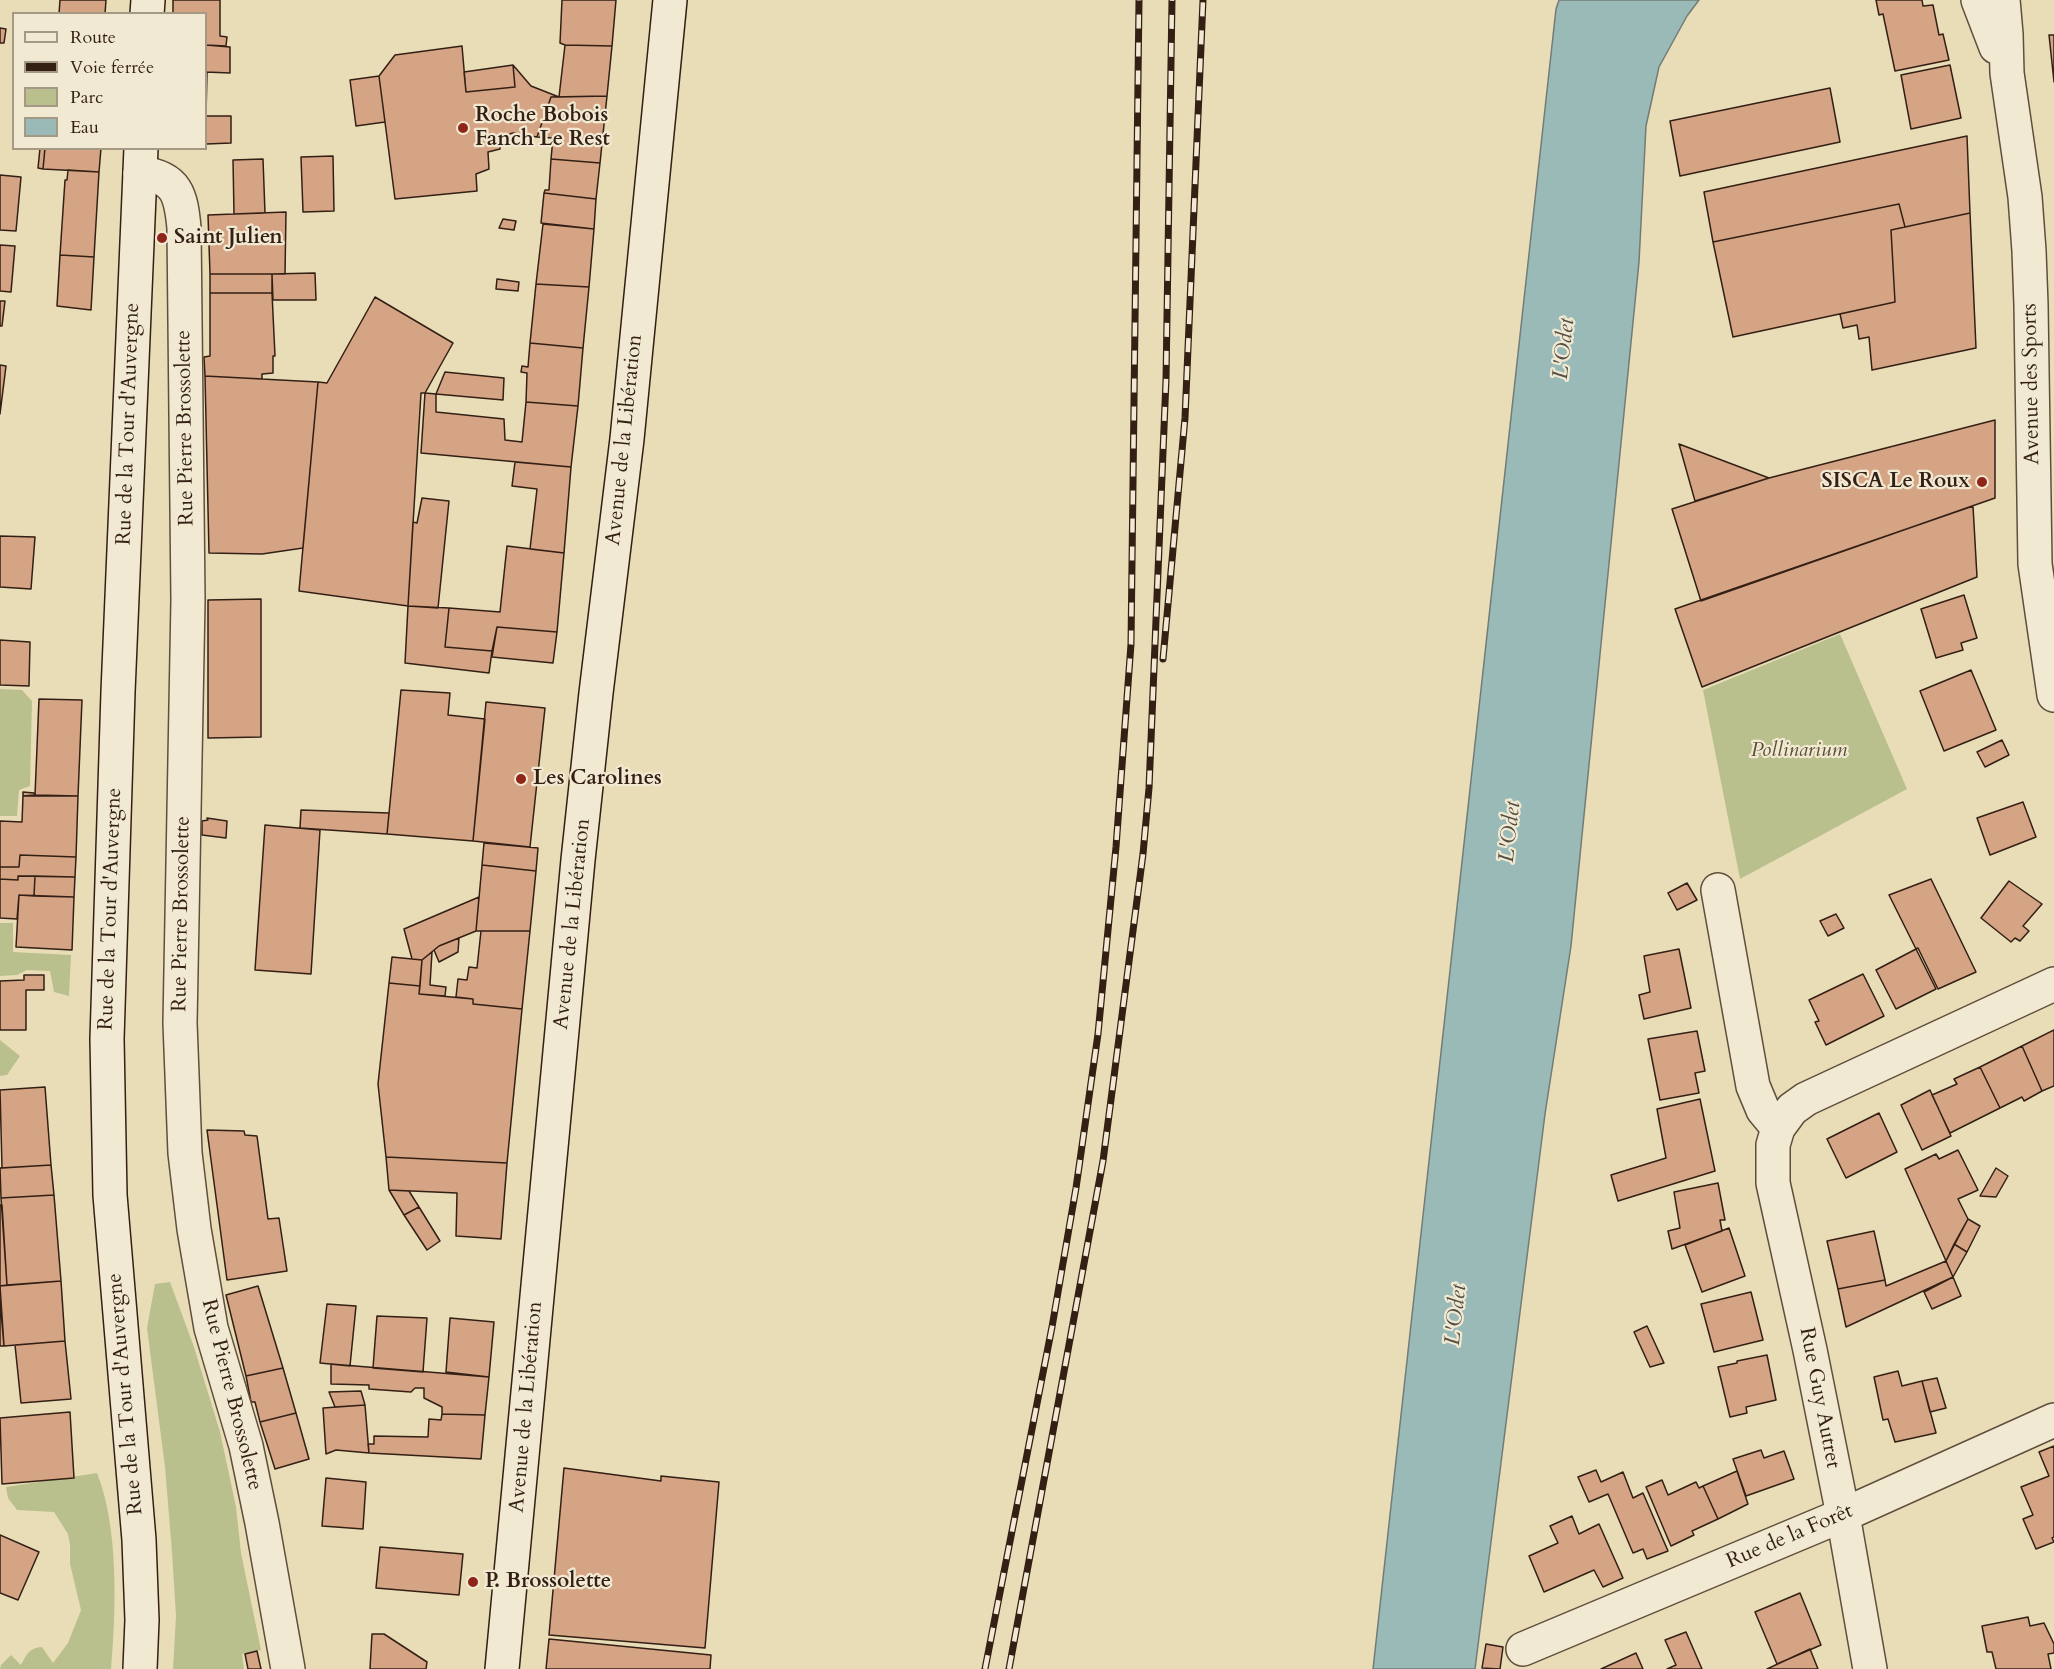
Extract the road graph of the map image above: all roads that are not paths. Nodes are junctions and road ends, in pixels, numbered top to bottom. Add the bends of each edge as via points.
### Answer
1 (670, 0) edge
2 (1978, 0) edge
3 (2003, 0) edge
4 (2007, 73) junction
5 (141, 160) edge
6 (2054, 695) edge
7 (1718, 890) dead end
8 (2054, 984) edge
9 (1778, 1128) junction
10 (2054, 1420) edge
11 (1843, 1515) junction
12 (1523, 1649) dead end
13 (140, 1669) edge
14 (288, 1669) edge
15 (502, 1669) edge
16 (1870, 1669) edge

1 - 15 street, Avenue de la Libération via 627,439 577,872
2 - 4 street, Avenue des Sports
3 - 4 street, Avenue des Sports
4 - 6 street, Avenue des Sports via 2029,251 2035,564
5 - 13 street, Rue de la Tour d'Auvergne via 107,1039 110,1195 139,1551
5 - 14 street, Rue Pierre Brossolette via 153,174 170,182 177,193 184,228 188,611 180,1023 186,1163 211,1328 246,1446
7 - 9 street via 1753,1086 1763,1110
8 - 9 street via 1806,1099 1792,1109
9 - 11 street, Rue Guy Autret via 1773,1145 1773,1183
10 - 11 street, Rue de la Forêt
11 - 12 street, Rue de la Forêt
11 - 16 street, Rue Guy Autret

